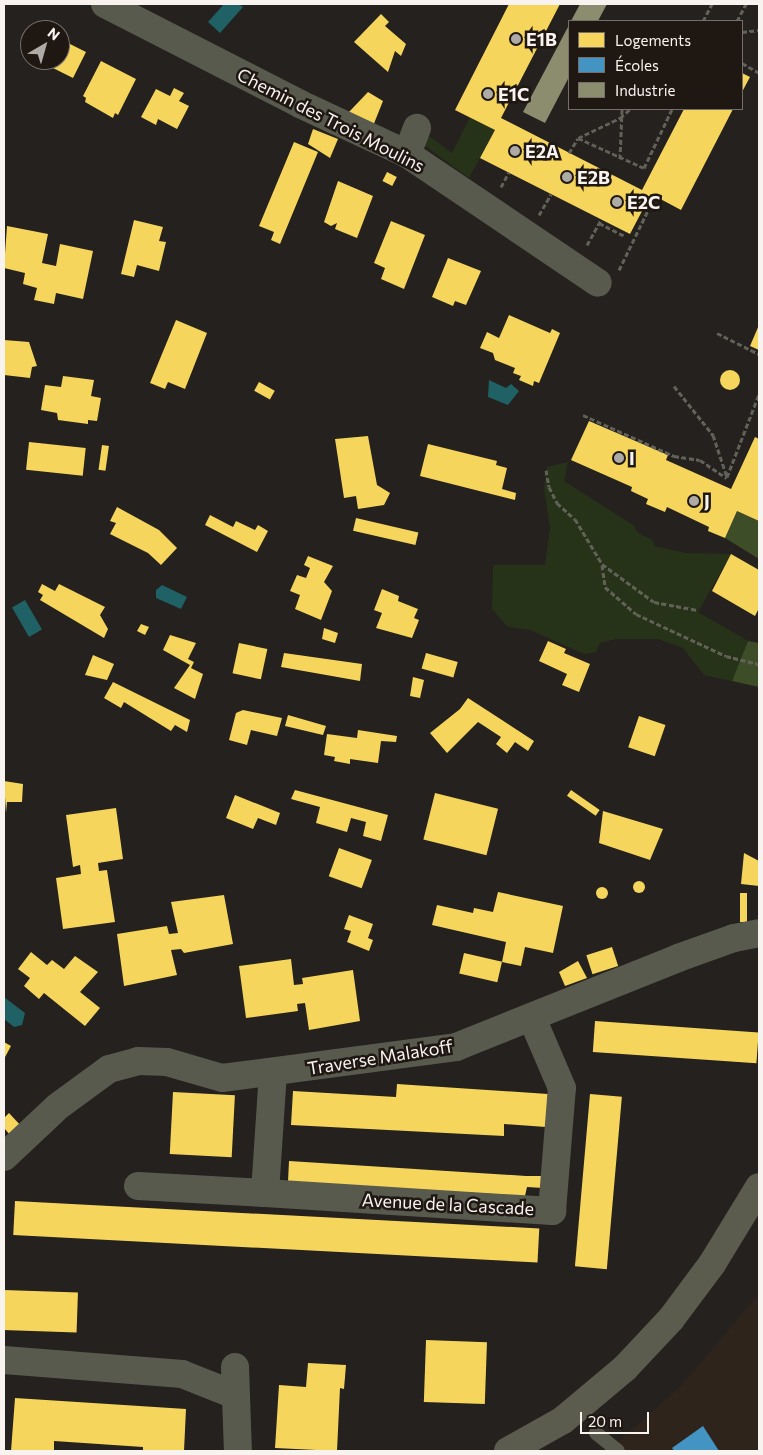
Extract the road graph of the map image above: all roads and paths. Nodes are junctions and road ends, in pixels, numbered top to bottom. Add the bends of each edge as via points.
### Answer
1 (105, 4) edge
2 (712, 4) edge
3 (746, 4) edge
4 (704, 20) edge
5 (738, 20) edge
6 (759, 30) edge
7 (743, 32) edge
8 (743, 64) edge
9 (759, 73) edge
10 (622, 110) edge
11 (629, 110) edge
12 (672, 110) edge
13 (620, 118) junction
14 (416, 128) dead end
15 (578, 138) junction
16 (569, 153) dead end
17 (407, 154) junction
18 (620, 159) junction
19 (508, 172) dead end
20 (500, 189) dead end
21 (550, 194) dead end
22 (655, 196) dead end
23 (535, 222) dead end
24 (625, 236) dead end
25 (582, 252) dead end
26 (608, 278) joint
27 (717, 333) dead end
28 (759, 354) edge
29 (674, 386) dead end
30 (759, 394) edge
31 (582, 415) dead end
32 (546, 470) dead end
33 (727, 478) junction
34 (602, 564) junction
35 (697, 610) dead end
36 (759, 664) edge
37 (759, 933) edge
38 (532, 1018) junction
39 (273, 1072) junction
40 (4, 1157) edge
41 (138, 1186) dead end
42 (759, 1187) edge
43 (265, 1193) junction
44 (4, 1360) edge
45 (235, 1367) dead end
46 (236, 1395) junction
47 (596, 1433) dead end
48 (238, 1451) edge
49 (508, 1451) edge
50 (618, 1451) edge

1 - 17 street, Chemin des Trois Moulins
2 - 4 path
3 - 5 path
6 - 7 path
8 - 9 path
10 - 13 path
11 - 13 path
12 - 18 path via 644,168
13 - 15 path
13 - 18 path
14 - 17 street
15 - 16 path
15 - 18 path
17 - 26 street, Chemin des Trois Moulins
19 - 20 path
21 - 23 path
22 - 26 path
24 - 25 path via 600,221
27 - 28 path
29 - 33 path via 713,435
30 - 33 path
31 - 33 path via 674,456 700,460
32 - 34 path via 549,488 557,503 575,519
34 - 35 path via 654,602
34 - 36 path via 605,587 636,614 726,656
37 - 38 street, Traverse Malakoff via 734,938 678,958
38 - 39 street, Traverse Malakoff via 456,1047
38 - 43 street, Avenue de la Cascade via 562,1088 552,1211
39 - 40 street, Traverse Malakoff via 222,1078 167,1062 138,1061 109,1069 56,1108
39 - 43 street
41 - 43 street, Avenue de la Cascade
42 - 49 main road via 712,1264 671,1319 585,1403 563,1420
44 - 46 street via 182,1374
45 - 46 street
46 - 48 street
47 - 50 lane

